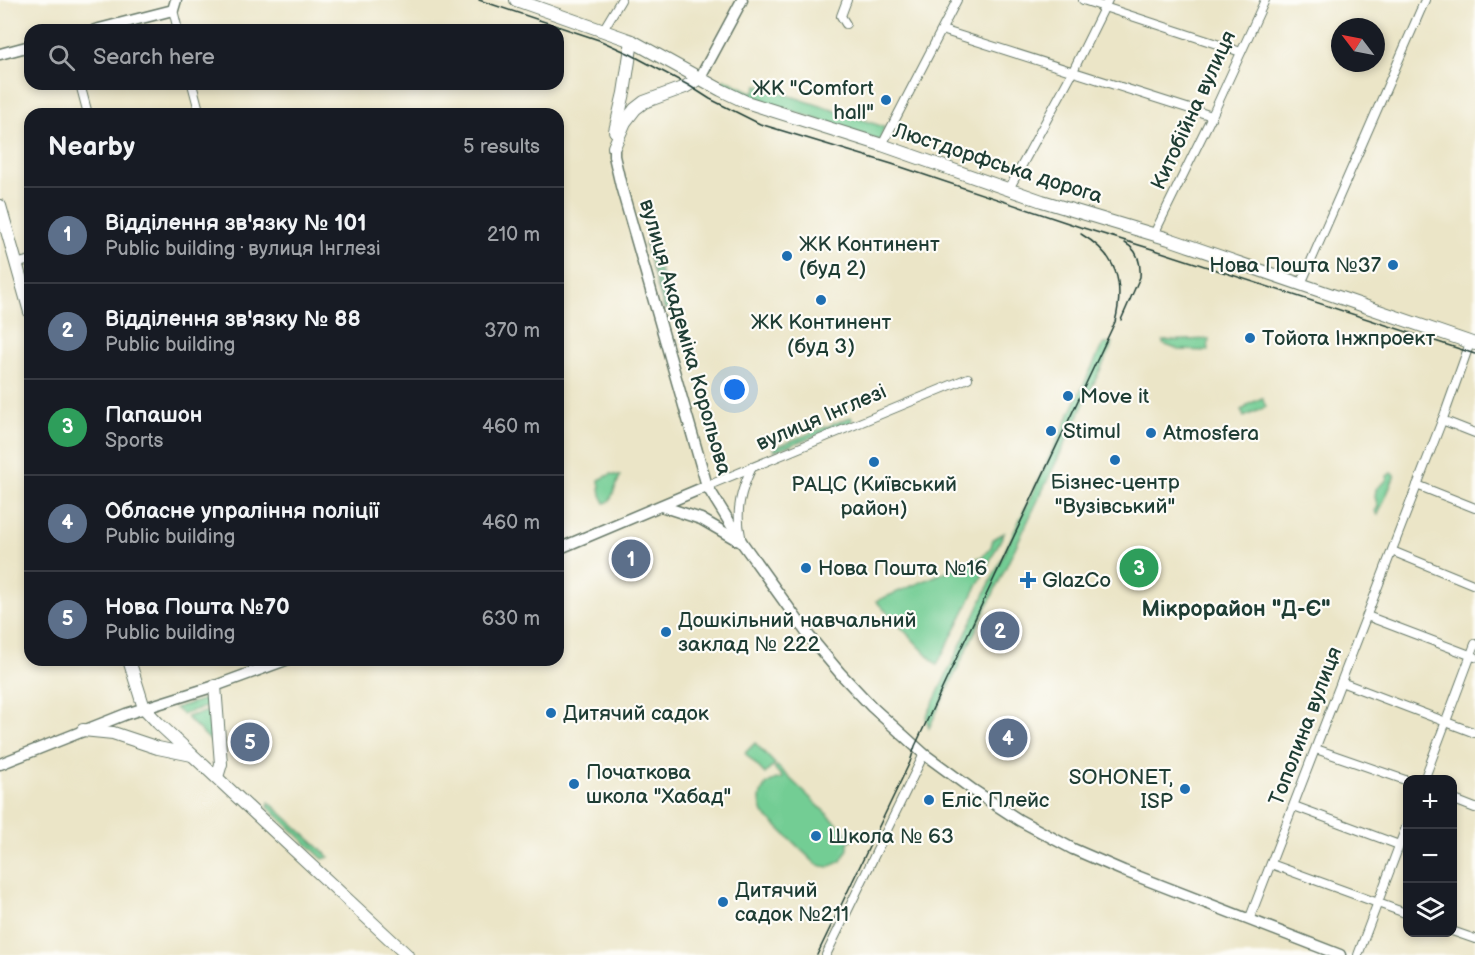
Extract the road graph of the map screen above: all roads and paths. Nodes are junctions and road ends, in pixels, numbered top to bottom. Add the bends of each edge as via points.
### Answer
1 (621, 0) edge
2 (742, 0) edge
3 (847, 0) edge
4 (957, 0) edge
5 (1083, 0) edge
6 (1264, 0) edge
7 (1425, 0) edge
8 (523, 1) edge
9 (1106, 3) edge
10 (175, 5) edge
11 (114, 24) edge
12 (177, 24) edge
13 (846, 24) dead end
14 (603, 30) junction
15 (942, 30) junction
16 (632, 41) junction
17 (24, 48) edge
18 (1241, 52) junction
19 (0, 54) edge
20 (1072, 73) junction
21 (700, 78) junction
22 (82, 90) edge
23 (193, 90) edge
24 (624, 93) junction
25 (644, 102) junction
26 (86, 108) edge
27 (198, 108) edge
28 (1212, 116) junction
29 (882, 145) junction
30 (614, 147) junction
31 (1009, 189) junction
32 (0, 206) edge
33 (1154, 234) junction
34 (24, 262) edge
35 (16, 264) junction
36 (1300, 284) junction
37 (24, 291) edge
38 (1473, 343) edge
39 (968, 378) dead end
40 (1442, 420) junction
41 (1475, 433) edge
42 (752, 467) junction
43 (1417, 485) junction
44 (707, 486) junction
45 (661, 506) junction
46 (1475, 508) edge
47 (743, 544) junction
48 (564, 546) edge
49 (1392, 552) junction
50 (1475, 585) edge
51 (1367, 616) junction
52 (1475, 644) edge
53 (1473, 656) edge
54 (131, 666) edge
55 (270, 666) edge
56 (1341, 682) junction
57 (215, 686) junction
58 (144, 708) junction
59 (1445, 721) junction
60 (83, 730) junction
61 (1475, 733) edge
62 (1316, 748) junction
63 (924, 754) junction
64 (193, 755) junction
65 (0, 764) edge
66 (1426, 775) edge
67 (218, 777) junction
68 (1403, 780) edge
69 (1457, 801) edge
70 (1294, 806) junction
71 (1475, 808) edge
72 (1405, 829) edge
73 (1399, 845) junction
74 (1271, 864) junction
75 (1377, 902) junction
76 (1403, 912) edge
77 (1249, 920) junction
78 (1457, 933) edge
79 (1475, 939) edge
80 (407, 955) edge
81 (826, 955) edge
82 (1340, 955) edge
83 (1358, 955) edge

1 - 14 street
2 - 21 main road
3 - 13 street via 841,16
4 - 15 street
5 - 9 street
6 - 18 street, Китобійна вулиця
7 - 36 street
8 - 14 main road, Люстдорфська дорога
9 - 18 street
9 - 20 street
10 - 11 main road
10 - 12 street
14 - 16 main road, Люстдорфська дорога
15 - 20 street
15 - 29 street
16 - 21 main road, Люстдорфська дорога
16 - 24 main road
17 - 19 main road
18 - 28 street, Китобійна вулиця
20 - 28 street
20 - 31 street
21 - 25 main road
21 - 29 main road, Люстдорфська дорога via 746,102
22 - 26 street
23 - 27 street
24 - 25 main road via 630,100
24 - 30 main road
25 - 30 main road via 630,114
28 - 33 street, Китобійна вулиця
29 - 31 main road, Люстдорфська дорога
30 - 44 main road, вулиця Академіка Корольова via 621,186
31 - 33 main road, Люстдорфська дорога
32 - 35 main road
33 - 36 main road, Люстдорфська дорога
34 - 35 street
35 - 37 main road
36 - 38 main road, Люстдорфська дорога
38 - 40 street, Тополина вулиця
39 - 42 street, вулиця Інглезі
40 - 41 street
40 - 43 street, Тополина вулиця
42 - 44 street, вулиця Інглезі
42 - 47 street via 738,514
43 - 46 street
43 - 49 street, Тополина вулиця
44 - 45 main road, вулиця Інглезі
44 - 47 main road, вулиця Академіка Корольова
45 - 47 main road via 701,519
45 - 48 main road, вулиця Інглезі
47 - 63 main road, вулиця Академіка Корольова via 840,673
49 - 50 street
49 - 51 street, Тополина вулиця
51 - 53 street
51 - 56 street, Тополина вулиця
52 - 53 street
53 - 59 street
54 - 58 main road
55 - 57 main road
56 - 59 street
56 - 62 street, Тополина вулиця
57 - 58 main road
57 - 67 main road via 221,764
58 - 60 main road
58 - 64 main road
59 - 61 street
59 - 66 street
60 - 64 main road via 113,733
60 - 65 main road
62 - 68 street
62 - 70 street, Тополина вулиця
63 - 77 main road, вулиця Академіка Корольова via 1019,820 1073,849
63 - 81 street
64 - 67 main road
67 - 80 main road
69 - 71 street
70 - 73 street
70 - 74 street, Тополина вулиця
72 - 73 street
73 - 75 street
74 - 75 street
74 - 77 street, Тополина вулиця
75 - 76 street
75 - 83 street
77 - 82 main road, вулиця Академіка Корольова
78 - 79 street

